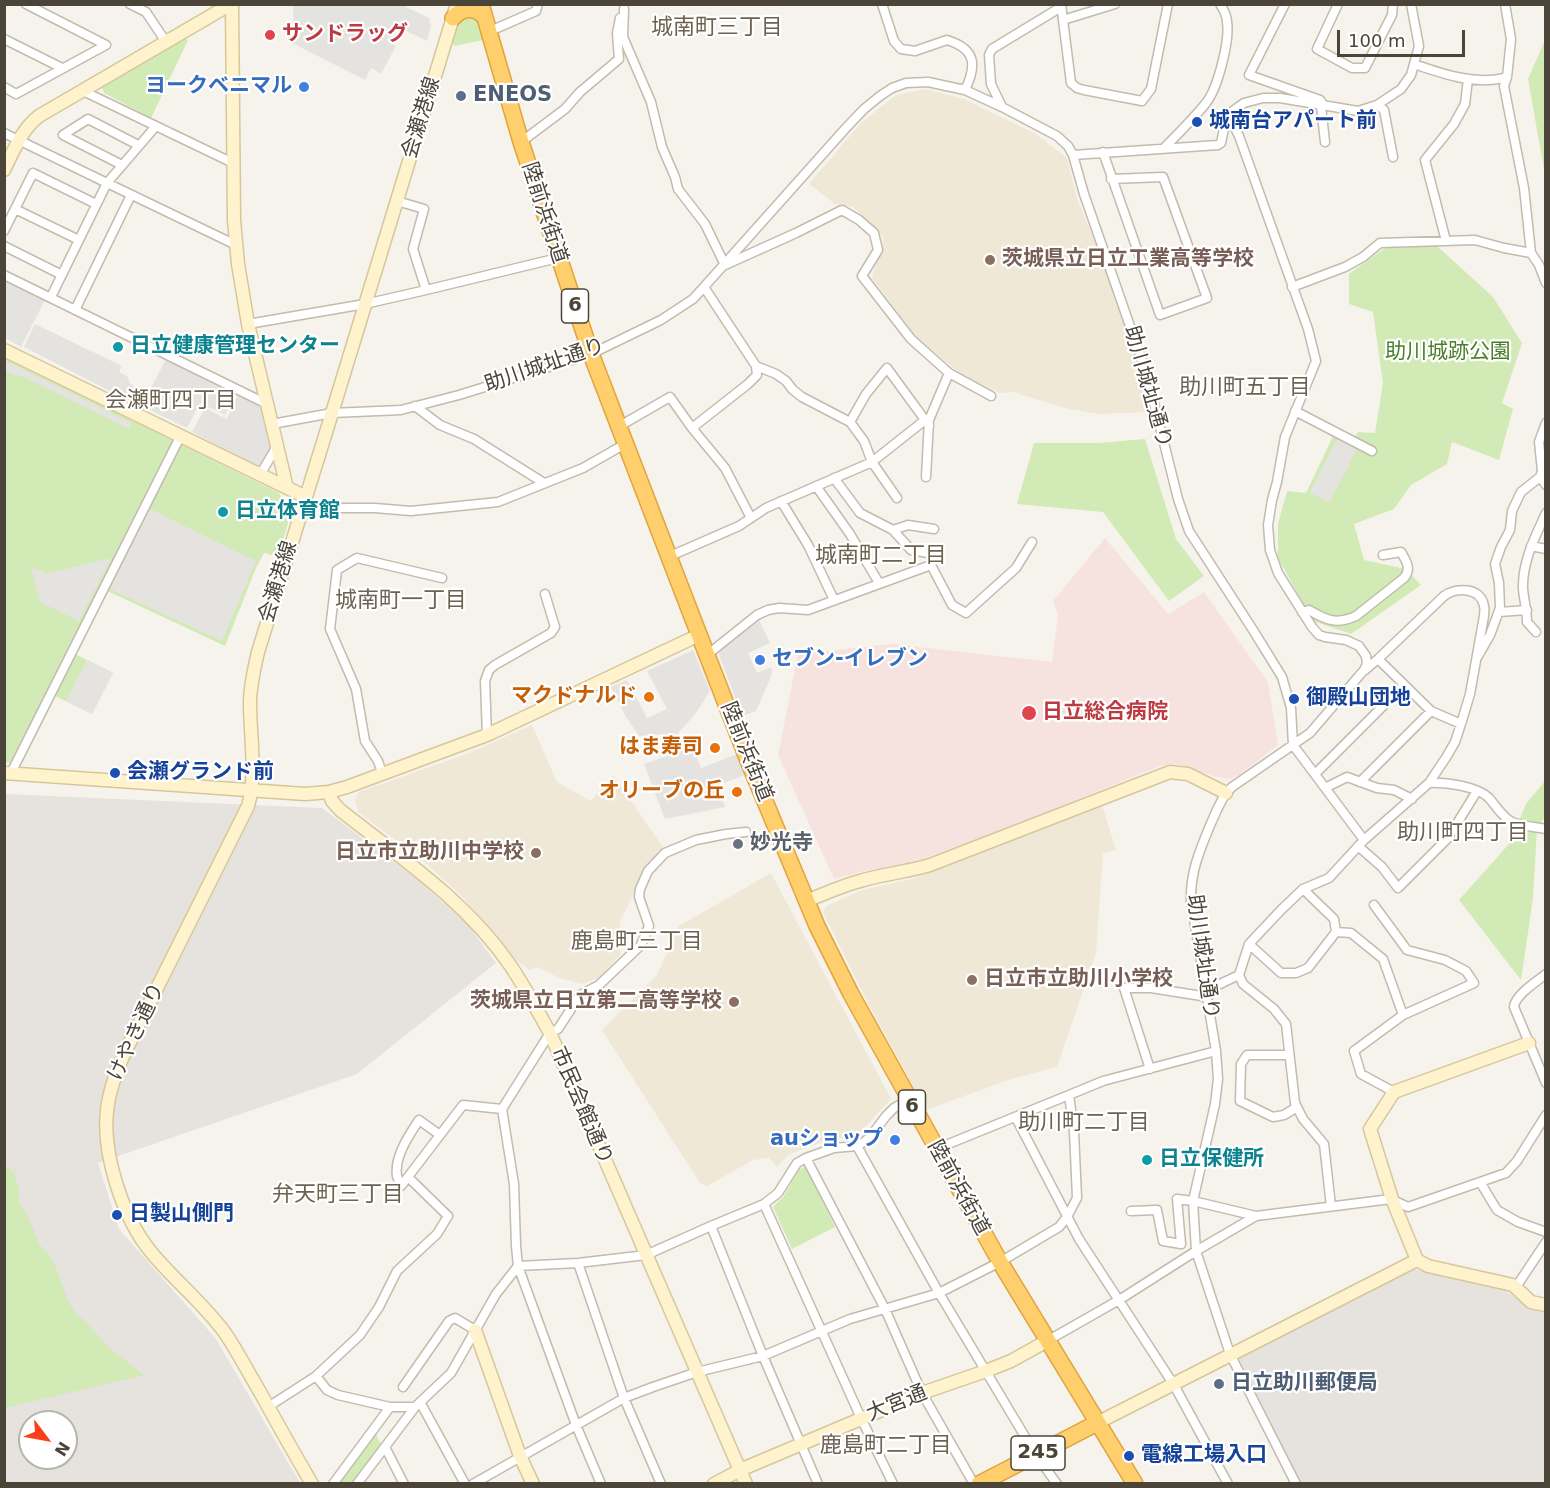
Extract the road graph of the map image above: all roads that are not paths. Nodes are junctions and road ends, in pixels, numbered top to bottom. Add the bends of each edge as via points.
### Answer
1 (130, 4) edge
2 (231, 4) edge
3 (538, 4) edge
4 (882, 4) edge
5 (1115, 4) edge
6 (1168, 4) edge
7 (1220, 4) edge
8 (1285, 4) edge
9 (1338, 4) edge
10 (1393, 4) edge
11 (1411, 4) edge
12 (1505, 4) edge
13 (26, 5) edge
14 (1061, 6) edge
15 (626, 7) edge
16 (482, 10) edge
17 (455, 11) edge
18 (1063, 20) junction
19 (488, 32) junction
20 (4, 39) edge
21 (166, 42) junction
22 (1414, 64) junction
23 (62, 68) junction
24 (1507, 77) junction
25 (1468, 79) junction
26 (4, 87) edge
27 (965, 90) junction
28 (83, 91) junction
29 (1377, 105) junction
30 (1002, 106) junction
31 (1322, 106) junction
32 (1226, 119) junction
33 (156, 126) junction
34 (4, 133) edge
35 (19, 140) junction
36 (521, 142) junction
37 (1325, 142) dead end
38 (138, 145) junction
39 (1165, 147) junction
40 (1103, 152) junction
41 (1072, 155) junction
42 (1393, 157) dead end
43 (233, 164) junction
44 (122, 165) junction
45 (4, 170) edge
46 (1111, 179) junction
47 (106, 183) junction
48 (131, 195) junction
49 (396, 201) junction
50 (96, 204) junction
51 (15, 209) junction
52 (4, 231) edge
53 (79, 240) junction
54 (1446, 241) junction
55 (236, 245) junction
56 (4, 246) edge
57 (1531, 253) junction
58 (558, 258) junction
59 (724, 265) junction
60 (62, 274) junction
61 (4, 275) edge
62 (1545, 283) edge
63 (704, 287) junction
64 (1292, 287) junction
65 (426, 290) junction
66 (51, 297) junction
67 (365, 304) junction
68 (75, 310) junction
69 (248, 324) junction
70 (4, 350) edge
71 (591, 354) junction
72 (756, 366) junction
73 (949, 372) junction
74 (991, 396) dead end
75 (267, 404) junction
76 (415, 406) junction
77 (1295, 411) junction
78 (332, 413) junction
79 (850, 422) junction
80 (927, 423) junction
81 (1545, 423) edge
82 (272, 424) junction
83 (618, 428) junction
84 (693, 428) junction
85 (180, 437) junction
86 (625, 444) junction
87 (277, 446) junction
88 (1372, 451) dead end
89 (872, 462) junction
90 (260, 475) junction
91 (926, 477) dead end
92 (1540, 477) junction
93 (834, 478) junction
94 (544, 483) junction
95 (1545, 485) edge
96 (816, 486) junction
97 (287, 488) junction
98 (306, 497) junction
99 (897, 498) dead end
100 (781, 501) junction
101 (302, 511) junction
102 (1545, 513) edge
103 (751, 518) junction
104 (934, 529) dead end
105 (893, 530) junction
106 (1032, 542) dead end
107 (1531, 546) junction
108 (1545, 549) edge
109 (928, 553) dead end
110 (1383, 555) dead end
111 (668, 557) junction
112 (442, 578) dead end
113 (879, 583) junction
114 (545, 594) dead end
115 (834, 600) junction
116 (1527, 610) junction
117 (1302, 612) junction
118 (1499, 612) junction
119 (1536, 632) dead end
120 (699, 635) junction
121 (707, 655) junction
122 (1377, 659) junction
123 (1476, 659) junction
124 (1364, 670) junction
125 (1404, 685) junction
126 (1431, 711) junction
127 (1461, 724) junction
128 (487, 735) junction
129 (1293, 745) junction
130 (8, 773) edge
131 (382, 773) junction
132 (1315, 774) junction
133 (1360, 783) junction
134 (1429, 783) junction
135 (1325, 788) junction
136 (252, 791) junction
137 (1477, 791) junction
138 (328, 792) junction
139 (1226, 793) junction
140 (1412, 799) junction
141 (1545, 829) edge
142 (746, 832) dead end
143 (1361, 843) junction
144 (1303, 889) junction
145 (806, 901) junction
146 (1374, 906) dead end
147 (1336, 932) junction
148 (1249, 944) junction
149 (1545, 974) edge
150 (1239, 975) junction
151 (1206, 987) junction
152 (1208, 997) junction
153 (1403, 1015) junction
154 (550, 1033) junction
155 (1529, 1043) junction
156 (1216, 1051) junction
157 (1289, 1055) junction
158 (1150, 1069) junction
159 (1545, 1083) edge
160 (1394, 1092) junction
161 (1069, 1095) junction
162 (908, 1100) junction
163 (1297, 1107) junction
164 (501, 1109) junction
165 (1545, 1115) edge
166 (1016, 1118) junction
167 (440, 1135) junction
168 (857, 1146) junction
169 (936, 1149) junction
170 (806, 1158) junction
171 (408, 1177) junction
172 (1480, 1182) junction
173 (1392, 1200) junction
174 (1193, 1201) junction
175 (764, 1204) junction
176 (1331, 1206) junction
177 (1131, 1211) dead end
178 (1256, 1216) junction
179 (1067, 1217) junction
180 (711, 1226) junction
181 (1545, 1233) edge
182 (1545, 1242) edge
183 (1196, 1251) junction
184 (646, 1256) junction
185 (1417, 1260) junction
186 (1000, 1262) junction
187 (578, 1263) junction
188 (518, 1266) junction
189 (1516, 1287) junction
190 (939, 1293) junction
191 (1119, 1300) junction
192 (1545, 1305) edge
193 (885, 1309) junction
194 (475, 1330) junction
195 (822, 1332) junction
196 (1047, 1341) junction
197 (1230, 1354) junction
198 (763, 1356) junction
199 (986, 1371) junction
200 (697, 1372) junction
201 (316, 1376) junction
202 (1174, 1384) junction
203 (403, 1387) dead end
204 (922, 1393) junction
205 (624, 1398) junction
206 (418, 1404) junction
207 (268, 1407) junction
208 (390, 1407) junction
209 (861, 1418) junction
210 (1098, 1423) junction
211 (576, 1425) junction
212 (800, 1444) junction
213 (385, 1447) junction
214 (1036, 1455) junction
215 (520, 1456) junction
216 (740, 1470) junction
217 (312, 1484) edge
218 (333, 1484) edge
219 (357, 1484) edge
220 (404, 1484) edge
221 (465, 1484) edge
222 (472, 1484) edge
223 (533, 1484) edge
224 (602, 1484) edge
225 (661, 1484) edge
226 (714, 1484) edge
227 (746, 1484) edge
228 (818, 1484) edge
229 (893, 1484) edge
230 (974, 1484) edge
231 (979, 1484) edge
232 (1057, 1484) edge
233 (1135, 1484) edge
234 (1228, 1484) edge
235 (1296, 1484) edge

1 - 21 street via 146,12
2 - 21 street
2 - 43 street
3 - 19 street via 536,11
4 - 27 street via 894,41 901,49 915,51 947,40 964,47 973,66
5 - 18 street
6 - 18 street via 1151,89 1142,101 1084,90 1071,83
7 - 39 street via 1228,23 1215,87 1206,103
8 - 31 street via 1249,75 1320,100
9 - 10 street via 1317,49 1352,68 1365,68 1392,15
11 - 22 street via 1419,46
12 - 24 street via 1511,39
13 - 23 street via 106,45
14 - 18 street
14 - 30 street via 992,49 991,84
15 - 36 street via 617,33 619,59 565,109
15 - 59 street via 623,37 651,102 662,147 678,189 705,224
16 - 17 highway
16 - 19 highway, 陸前浜街道 / 6
17 - 49 street, 会瀬港線
19 - 36 highway, 陸前浜街道 / 6
20 - 23 street
21 - 28 street
22 - 25 street
22 - 29 street via 1401,89
23 - 26 street via 16,94
24 - 25 street
24 - 57 street via 1504,86 1524,188
25 - 54 street via 1465,104 1425,160
27 - 30 street, 助川城址通り
27 - 59 street, 助川城址通り via 916,81 880,96 845,129
28 - 33 street
28 - 35 street via 31,122
29 - 31 street via 1358,111
29 - 42 street via 1384,110
30 - 41 street, 助川城址通り via 1057,136
31 - 32 street via 1263,98 1244,103
31 - 37 street
32 - 39 street via 1218,145
32 - 64 street via 1239,136
33 - 38 street
33 - 43 street
34 - 35 street
35 - 45 street
35 - 47 street
36 - 58 highway, 陸前浜街道 / 6
38 - 44 street
38 - 44 street via 88,119 63,135
39 - 40 street
40 - 41 street
40 - 46 street
41 - 129 street, 助川城址通り via 1147,375 1184,520 1282,677 1291,708
43 - 55 street
44 - 47 street
46 - 46 street via 1160,315 1207,298 1163,177
47 - 48 street
47 - 50 street
48 - 55 street
48 - 68 street
49 - 65 street via 424,209 413,249
49 - 67 street, 会瀬港線
50 - 51 street via 33,173
50 - 53 street
51 - 52 street
51 - 53 street
53 - 60 street
54 - 57 street via 1475,240
54 - 64 street via 1380,243 1345,267
55 - 69 street
56 - 60 street
57 - 62 street
58 - 65 street
58 - 71 highway, 陸前浜街道 / 6
59 - 63 street, 助川城址通り
59 - 73 street via 842,210 874,233 878,250 862,276 911,339
60 - 66 street
61 - 66 street
63 - 71 street, 助川城址通り via 661,320
63 - 72 street
64 - 77 street via 1316,361
65 - 67 street
66 - 68 street
67 - 69 street
67 - 78 street, 会瀬港線
68 - 75 street
69 - 75 street
70 - 85 street
71 - 76 street, 助川城址通り
71 - 83 highway, 陸前浜街道 / 6
72 - 79 street via 776,374 802,397
72 - 84 street via 757,375
73 - 74 street
73 - 80 street
75 - 82 street
76 - 78 street, 助川城址通り
76 - 94 street via 440,425 474,439
77 - 88 street
77 - 117 street via 1269,525 1270,550 1278,573
78 - 82 street, 助川城址通り
78 - 98 street, 会瀬港線
79 - 80 street via 887,368
79 - 89 street via 864,441
80 - 89 street
80 - 91 street
81 - 92 street via 1539,442
82 - 87 street
83 - 84 street via 670,397
83 - 86 highway, 陸前浜街道 / 6
84 - 103 street via 725,468
85 - 90 street
85 - 130 street
86 - 94 street via 583,468
86 - 111 highway, 陸前浜街道 / 6
87 - 90 street
87 - 97 street
89 - 93 street
89 - 99 street
90 - 97 street
92 - 95 street
92 - 118 street via 1521,492 1495,564
93 - 96 street
93 - 105 street via 860,513
94 - 101 street via 498,502 411,511 375,507
96 - 100 street
96 - 113 street
97 - 98 street
98 - 101 street, 会瀬港線
100 - 103 street
100 - 115 street via 808,545
101 - 136 street, 会瀬港線 via 253,673
102 - 107 street
103 - 111 street
104 - 105 street via 908,525
105 - 109 street via 911,550
106 - 113 street via 1016,568 966,614 952,605 931,565
107 - 108 street
107 - 116 street via 1524,569
110 - 117 street via 1401,552 1408,573 1356,616 1328,621 1309,610
111 - 120 highway, 陸前浜街道 / 6
112 - 131 street via 357,558 337,570 330,629 356,689 365,741
113 - 115 street
114 - 128 street via 555,627 551,633 489,670 485,681
115 - 121 street via 808,610 768,610
116 - 118 street
116 - 119 street via 1527,622
117 - 124 street via 1319,635 1359,646 1366,656
118 - 123 street
120 - 121 highway, 陸前浜街道 / 6
120 - 128 street
121 - 145 highway, 陸前浜街道 / 6
122 - 123 street via 1444,596 1458,589 1474,593 1484,605
122 - 124 street
122 - 125 street
123 - 127 street
124 - 129 street via 1315,728
125 - 126 street
125 - 132 street
126 - 127 street
126 - 133 street
127 - 134 street via 1455,742
128 - 131 street
129 - 132 street
129 - 139 street, 助川城址通り
130 - 136 street
131 - 138 street
132 - 135 street
133 - 135 street via 1347,777
133 - 140 street via 1394,790
134 - 137 street
134 - 140 street
135 - 143 street
136 - 138 street
136 - 207 street, けやき通り via 124,1054 110,1091 106,1130 114,1174 134,1226 151,1252 212,1316
137 - 141 street via 1511,821
137 - 143 street via 1448,838 1398,888
138 - 154 street, 市民会館通り via 340,810 465,912 509,964
139 - 145 street via 1188,774 1170,772 930,865 862,880
139 - 151 street, 助川城址通り via 1192,876 1191,901
140 - 143 street
142 - 154 street via 696,840 665,853 648,871 640,889 639,897 650,926 641,945 599,985 580,995 558,1029
143 - 144 street via 1329,878
144 - 147 street via 1334,919
144 - 148 street
145 - 162 highway, 陸前浜街道 / 6
146 - 153 street via 1407,950 1445,960 1466,971 1474,983
147 - 148 street via 1308,968 1296,973 1281,973
147 - 153 street via 1351,933 1383,959
148 - 150 street
149 - 155 street via 1515,1001 1516,1014
150 - 151 street
150 - 157 street via 1286,1024
151 - 152 street, 助川城址通り
152 - 156 street, 助川城址通り
152 - 158 street via 1124,988
153 - 160 street via 1354,1052 1361,1074
154 - 164 street
154 - 184 street, 市民会館通り
155 - 159 street
155 - 160 street
156 - 158 street
156 - 174 street, 助川城址通り via 1217,1091
157 - 163 street
157 - 163 street via 1247,1055 1241,1064 1240,1101 1273,1117
158 - 161 street
160 - 173 street via 1370,1129
161 - 166 street
161 - 179 street via 1077,1198
162 - 168 street via 894,1108 871,1137
162 - 169 highway, 陸前浜街道 / 6
163 - 176 street via 1324,1144
164 - 167 street via 464,1105
164 - 188 street via 513,1184
165 - 172 street via 1506,1173
166 - 169 street
166 - 179 street
167 - 171 street
167 - 171 street via 419,1120 403,1146 398,1164 401,1186
168 - 170 street via 834,1148
168 - 190 street
169 - 186 highway, 陸前浜街道 / 6
170 - 175 street via 797,1163 778,1193
170 - 193 street
171 - 201 street via 448,1216 436,1234 397,1271 360,1335
172 - 173 street via 1408,1207
172 - 181 street via 1497,1210
173 - 176 street
173 - 185 street
174 - 177 street via 1177,1200 1181,1244 1162,1241 1157,1210
174 - 178 street
174 - 183 street, 助川城址通り
175 - 180 street
175 - 195 street
176 - 178 street
178 - 183 street
179 - 186 street via 1059,1227
179 - 191 street
180 - 184 street
180 - 198 street
182 - 189 street
183 - 191 street
183 - 197 street, 助川城址通り
184 - 187 street
184 - 200 street, 市民会館通り
185 - 189 street
185 - 197 street
186 - 190 street
186 - 196 highway, 陸前浜街道 / 6
187 - 188 street
187 - 205 street
188 - 194 street
188 - 211 street
189 - 192 street via 1531,1302
190 - 193 street
190 - 199 street
191 - 196 street
191 - 202 street
193 - 195 street
193 - 204 street
194 - 203 street via 455,1318 449,1321
194 - 206 street via 450,1373
194 - 215 street
195 - 198 street
195 - 209 street
196 - 199 street, 大宮通
196 - 210 highway, 陸前浜街道 / 6
197 - 202 street
197 - 235 street, 助川城址通り
198 - 200 street
198 - 212 street
199 - 204 street, 大宮通
199 - 214 street
200 - 205 street
200 - 216 street, 市民会館通り
201 - 207 street
201 - 208 street via 327,1390 338,1395
202 - 210 street
202 - 234 street
204 - 209 street, 大宮通
204 - 230 street
205 - 211 street
205 - 225 street
206 - 208 street
206 - 213 street
206 - 221 street
207 - 217 street, けやき通り
208 - 218 street
209 - 212 street, 大宮通
209 - 229 street
210 - 214 highway, 245
210 - 233 highway, 陸前浜街道 / 6
211 - 215 street
211 - 224 street
212 - 216 street, 大宮通
212 - 228 street
213 - 219 street
213 - 220 street
214 - 231 highway, 245
214 - 232 street
215 - 222 street
215 - 223 street
216 - 226 street, 大宮通
216 - 227 street, 市民会館通り

